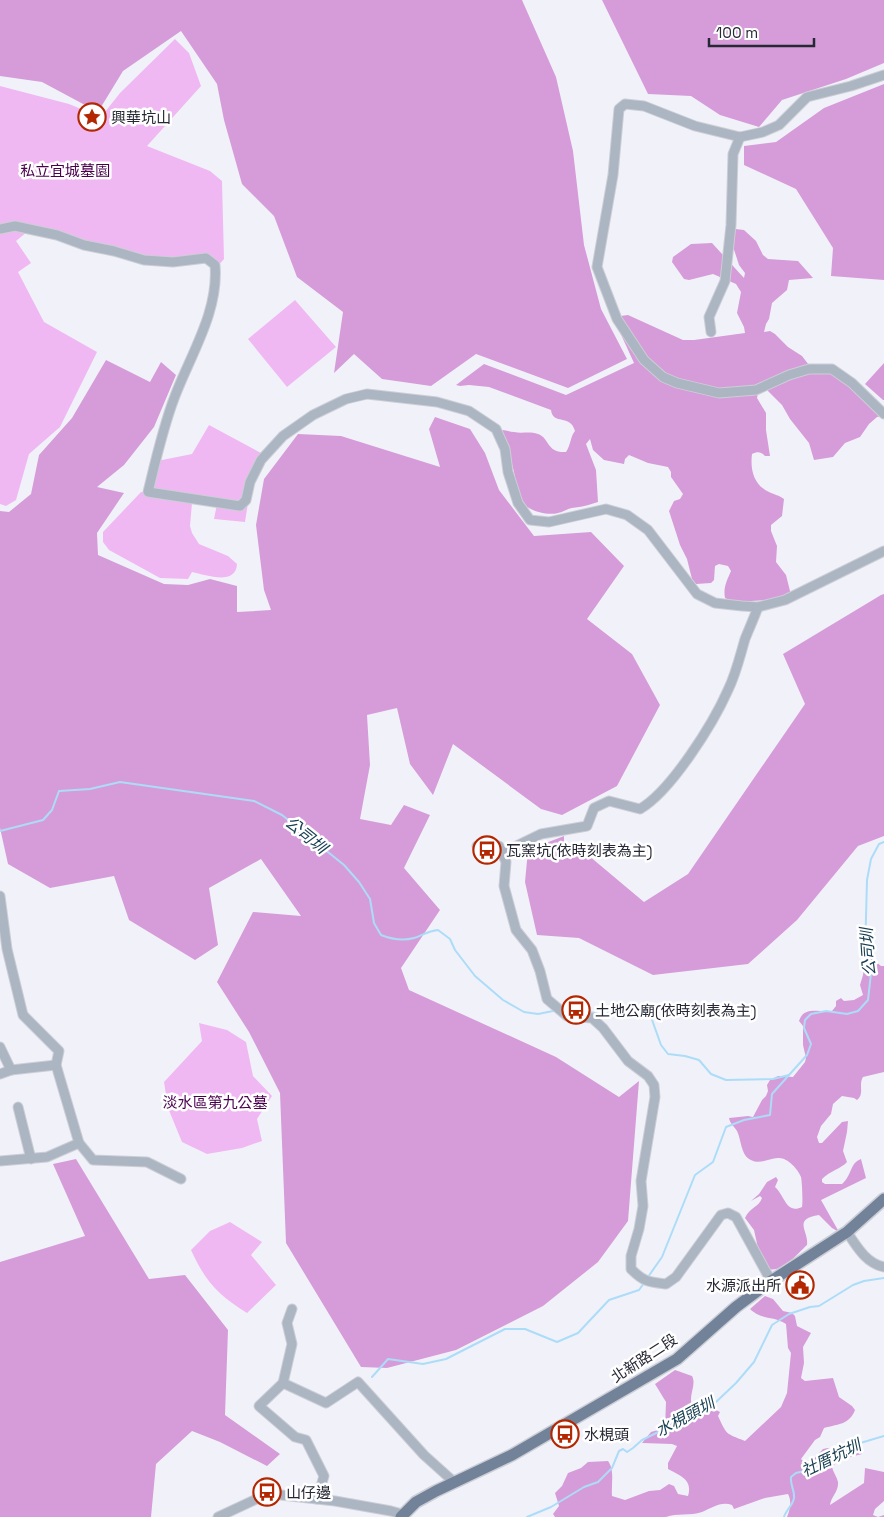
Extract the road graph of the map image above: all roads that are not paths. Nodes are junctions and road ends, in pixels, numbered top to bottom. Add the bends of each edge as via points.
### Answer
1 (884, 75) edge
2 (740, 137) junction
3 (0, 229) edge
4 (712, 332) dead end
5 (884, 414) edge
6 (884, 551) edge
7 (758, 608) junction
8 (478, 846) dead end
9 (502, 853) junction
10 (0, 896) edge
11 (2, 924) edge
12 (0, 1047) edge
13 (56, 1065) junction
14 (11, 1070) junction
15 (0, 1074) edge
16 (18, 1107) dead end
17 (80, 1143) junction
18 (31, 1159) junction
19 (0, 1161) edge
20 (181, 1179) dead end
21 (884, 1199) edge
22 (847, 1232) junction
23 (884, 1267) edge
24 (771, 1281) junction
25 (292, 1309) dead end
26 (283, 1383) junction
27 (454, 1482) junction
28 (317, 1499) junction
29 (401, 1516) edge
30 (218, 1517) edge

1 - 2 street via 807,97 778,125
2 - 4 street via 733,154 725,281 709,318
2 - 5 street via 695,126 644,106 625,104 619,109 613,175 597,267 617,319 644,360 663,377 677,383 719,393 756,390 809,369 832,369 852,383
3 - 7 street via 15,226 144,260 173,262 206,258 215,265 216,279 208,317 160,440 148,492 240,506 246,500 250,482 261,460 283,436 313,415 346,399 367,394 437,402 469,411 496,429 505,449 518,503 530,520 550,522 606,509 627,515 648,530 697,594 715,603
6 - 7 street via 785,600
7 - 9 street via 728,691 692,753 652,802 640,809 609,801 594,808 587,826 541,834
8 - 9 street via 499,846
9 - 24 street via 506,862 504,886 516,930 532,950 547,999 567,1016 592,1018 628,1061 648,1076 654,1085 655,1097 641,1181 643,1206 631,1269 645,1281 666,1284 676,1277 721,1215 728,1213 736,1217
10 - 11 street
11 - 13 street via 23,1015 59,1051
12 - 14 street
13 - 14 street
13 - 17 street
14 - 15 street
16 - 18 street
17 - 18 street via 47,1157
17 - 20 street via 93,1160 147,1162
18 - 19 street
21 - 22 main road, 北新路二段
22 - 23 street via 868,1260
22 - 24 main road, 北新路二段
24 - 27 main road, 北新路二段 via 736,1306 676,1359 512,1456
25 - 26 street via 287,1323 292,1344
26 - 27 street via 326,1403 358,1382 424,1455
26 - 28 street via 259,1406 295,1437 306,1440 324,1476
27 - 29 main road, 北新路二段 via 416,1502
28 - 29 street via 391,1511
28 - 30 street via 265,1495

